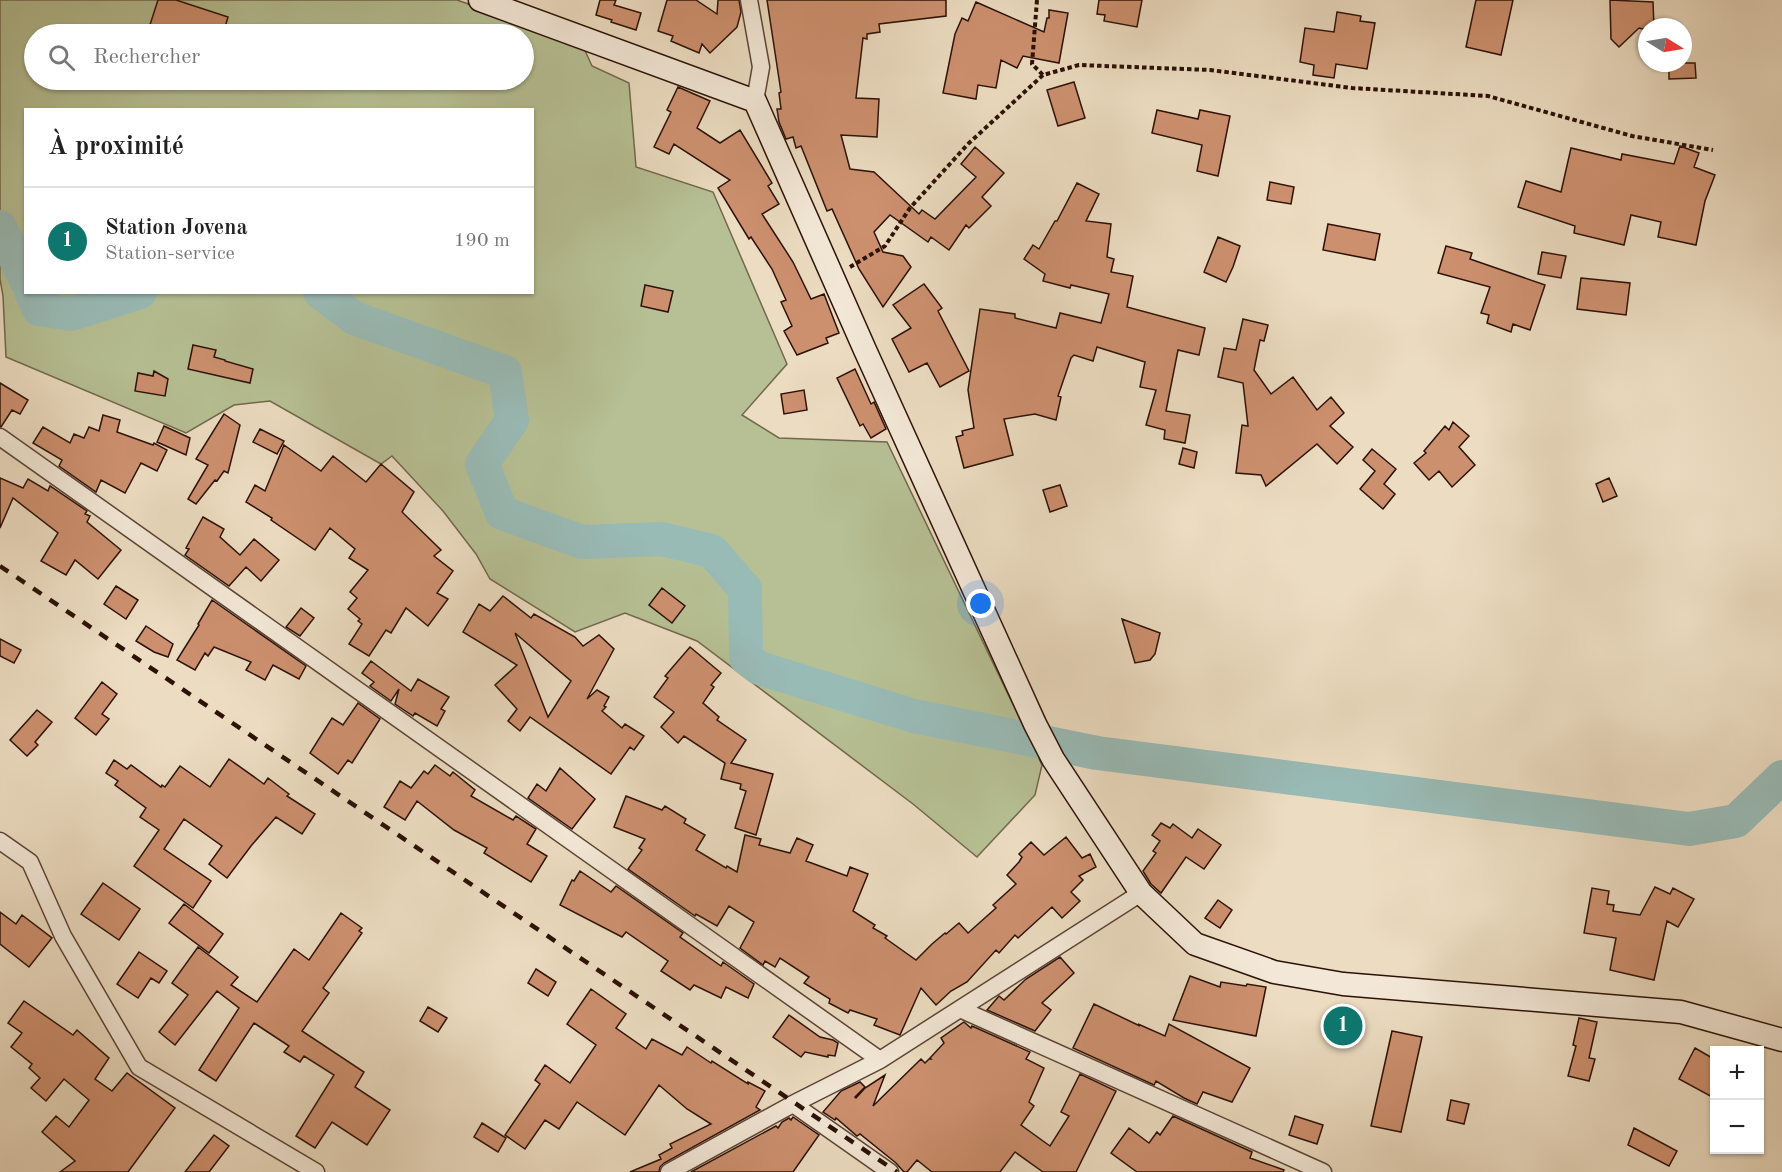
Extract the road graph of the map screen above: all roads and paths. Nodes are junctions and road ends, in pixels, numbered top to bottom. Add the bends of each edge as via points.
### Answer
1 (480, 0) edge
2 (749, 0) edge
3 (1037, 0) edge
4 (1043, 75) junction
5 (755, 101) junction
6 (1713, 150) dead end
7 (833, 277) junction
8 (0, 437) edge
9 (0, 841) edge
10 (1141, 893) junction
11 (960, 1009) junction
12 (1782, 1040) edge
13 (880, 1060) junction
14 (793, 1104) junction
15 (316, 1172) edge
16 (669, 1172) edge
17 (890, 1172) edge
18 (1323, 1172) edge

1 - 5 main road
2 - 5 street via 761,68
3 - 4 path via 1032,64
4 - 6 path via 1078,65 1210,70 1352,88 1488,96 1632,136
4 - 7 path via 969,144 910,208 885,246
5 - 7 main road
7 - 10 main road via 1035,724 1053,759
8 - 13 street
9 - 15 street via 30,862 63,936 139,1067
10 - 11 street
10 - 12 main road via 1196,944 1274,972 1343,984 1681,1012
11 - 13 street
11 - 18 street
13 - 14 street
14 - 16 street
14 - 17 street

